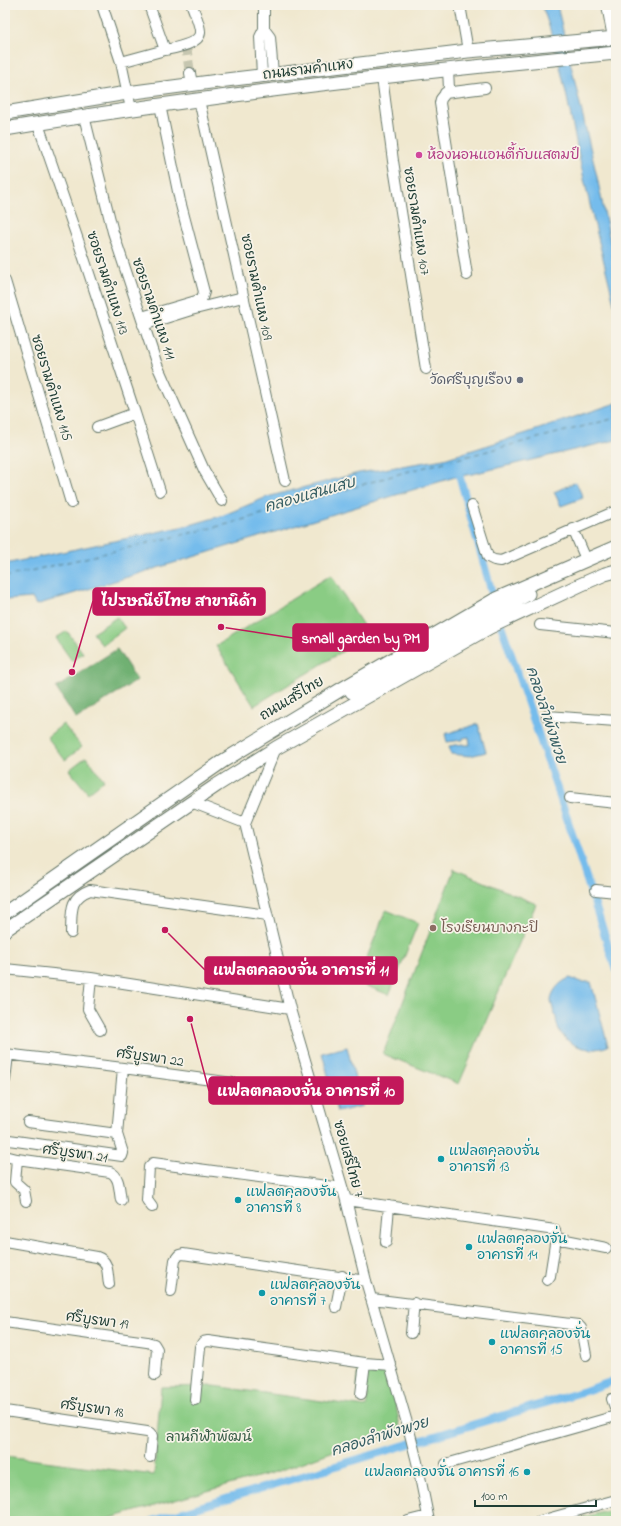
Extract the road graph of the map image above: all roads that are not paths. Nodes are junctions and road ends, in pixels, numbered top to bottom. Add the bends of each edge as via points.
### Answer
1 (102, 5) edge
2 (149, 5) edge
3 (192, 5) edge
4 (264, 5) edge
5 (460, 5) edge
6 (607, 5) edge
7 (615, 38) edge
8 (164, 50) junction
9 (468, 51) junction
10 (616, 53) edge
11 (121, 62) junction
12 (448, 69) junction
13 (268, 75) junction
14 (382, 77) junction
15 (485, 88) dead end
16 (127, 93) junction
17 (445, 93) junction
18 (198, 100) junction
19 (160, 105) junction
20 (131, 109) junction
21 (5, 113) edge
22 (84, 116) junction
23 (38, 124) junction
24 (5, 129) edge
25 (467, 275) dead end
26 (5, 281) edge
27 (243, 297) junction
28 (144, 320) junction
29 (426, 369) dead end
30 (135, 414) junction
31 (97, 427) dead end
32 (285, 481) dead end
33 (160, 491) dead end
34 (222, 501) dead end
35 (71, 504) dead end
36 (472, 506) dead end
37 (616, 511) edge
38 (573, 529) junction
39 (616, 547) edge
40 (616, 554) edge
41 (586, 559) junction
42 (612, 571) edge
43 (540, 625) dead end
44 (616, 633) edge
45 (547, 716) dead end
46 (291, 718) junction
47 (616, 722) edge
48 (276, 748) junction
49 (570, 798) dead end
50 (191, 802) junction
51 (616, 803) edge
52 (245, 823) junction
53 (596, 890) dead end
54 (616, 892) edge
55 (5, 913) edge
56 (267, 915) junction
57 (5, 930) edge
58 (71, 933) dead end
59 (5, 969) edge
60 (91, 978) junction
61 (290, 1009) junction
62 (100, 1030) dead end
63 (6, 1054) edge
64 (123, 1068) junction
65 (5, 1080) edge
66 (314, 1094) junction
67 (28, 1122) dead end
68 (117, 1134) junction
69 (10, 1140) dead end
70 (5, 1156) edge
71 (17, 1159) junction
72 (342, 1188) junction
73 (121, 1200) dead end
74 (346, 1200) junction
75 (26, 1201) dead end
76 (389, 1206) junction
77 (152, 1207) dead end
78 (556, 1238) junction
79 (5, 1241) edge
80 (386, 1242) dead end
81 (606, 1248) dead end
82 (342, 1276) junction
83 (547, 1280) dead end
84 (366, 1281) junction
85 (109, 1284) dead end
86 (171, 1291) dead end
87 (372, 1299) junction
88 (414, 1303) junction
89 (336, 1307) dead end
90 (5, 1322) edge
91 (411, 1333) dead end
92 (586, 1355) dead end
93 (365, 1363) junction
94 (391, 1365) junction
95 (155, 1375) dead end
96 (361, 1394) dead end
97 (612, 1399) dead end
98 (195, 1400) dead end
99 (616, 1410) edge
100 (5, 1411) edge
101 (616, 1416) edge
102 (150, 1457) dead end
103 (446, 1464) dead end
104 (616, 1500) edge
105 (428, 1518) edge
106 (408, 1521) edge
107 (540, 1521) edge

1 - 11 street
2 - 8 street
3 - 8 street via 200,32 196,40
4 - 13 street via 264,29 260,37
5 - 9 street
6 - 7 street
7 - 9 main road, ถนนรามคำแหง
8 - 11 street
9 - 13 main road, ถนนรามคำแหง
10 - 12 main road, ถนนรามคำแหง
11 - 16 street
12 - 14 main road, ถนนรามคำแหง
12 - 17 street via 448,89
13 - 16 main road, ถนนรามคำแหง via 191,78
14 - 18 main road, ถนนรามคำแหง
14 - 29 street, ซอยรามคำแหง 107
15 - 17 street
16 - 20 street
16 - 21 main road, ถนนรามคำแหง
17 - 25 street via 440,104
18 - 19 main road, ถนนรามคำแหง
18 - 27 street, ซอยรามคำแหง 109
19 - 20 main road, ถนนรามคำแหง
19 - 28 street via 180,201 204,292 202,298 196,301
20 - 22 main road, ถนนรามคำแหง
22 - 23 main road, ถนนรามคำแหง
22 - 28 street, ซอยรามคำแหง 111 via 113,232
23 - 24 main road, ถนนรามคำแหง
23 - 30 street, ซอยรามคำแหง 113
26 - 35 street, ซอยรามคำแหง 115
27 - 28 street
27 - 32 street, ซอยรามคำแหง 109
28 - 34 street, ซอยรามคำแหง 111 via 157,364 204,470
30 - 31 street
30 - 33 street, ซอยรามคำแหง 113
36 - 38 street via 488,557 494,560 501,561
37 - 38 street
38 - 41 street
39 - 41 main road, ถนนเสรีไทย
40 - 46 main road via 523,596 355,690
41 - 46 main road, ถนนเสรีไทย via 496,599
42 - 48 main road via 490,627
43 - 44 street
45 - 47 street
46 - 55 main road, ถนนเสรีไทย via 187,786
48 - 50 main road
48 - 52 street
49 - 51 street
50 - 52 street
50 - 57 main road
52 - 56 street, ซอยเสรีไทย 7
53 - 54 street
56 - 58 street via 90,890 78,894 72,903
56 - 61 street, ซอยเสรีไทย 7
59 - 60 street
60 - 61 street
60 - 62 street via 88,1008
61 - 66 street, ซอยเสรีไทย 7
63 - 64 street, ศรีบูรพา 22
63 - 65 street
64 - 66 street, ศรีบูรพา 22
64 - 68 street
66 - 72 street, ซอยเสรีไทย 7
67 - 68 street
68 - 69 street via 122,1156
70 - 71 street, ศรีบูรพา 21
71 - 73 street, ศรีบูรพา 21 via 110,1172 117,1178
71 - 75 street via 15,1182 24,1190
72 - 74 street, ซอยเสรีไทย 7
72 - 77 street via 153,1163 149,1167 147,1200
74 - 76 street
74 - 84 street, ซอยเสรีไทย 7
76 - 78 street via 555,1230
76 - 80 street
78 - 81 street
78 - 83 street via 550,1276
79 - 85 street via 103,1259
82 - 84 street
82 - 86 street via 179,1255 175,1260
82 - 89 street
84 - 87 street, ซอยเสรีไทย 7
87 - 88 street
87 - 94 street, ซอยเสรีไทย 7
88 - 91 street
88 - 92 street via 578,1325 581,1328
90 - 95 street, ศรีบูรพา 19 via 154,1344 157,1349
93 - 94 street
93 - 96 street
93 - 98 street via 203,1342 200,1347
94 - 105 street, ซอยเสรีไทย 7 via 410,1432
97 - 99 street
100 - 102 street, ศรีบูรพา 18 via 147,1432 152,1436
101 - 103 street
104 - 107 street
105 - 106 street

